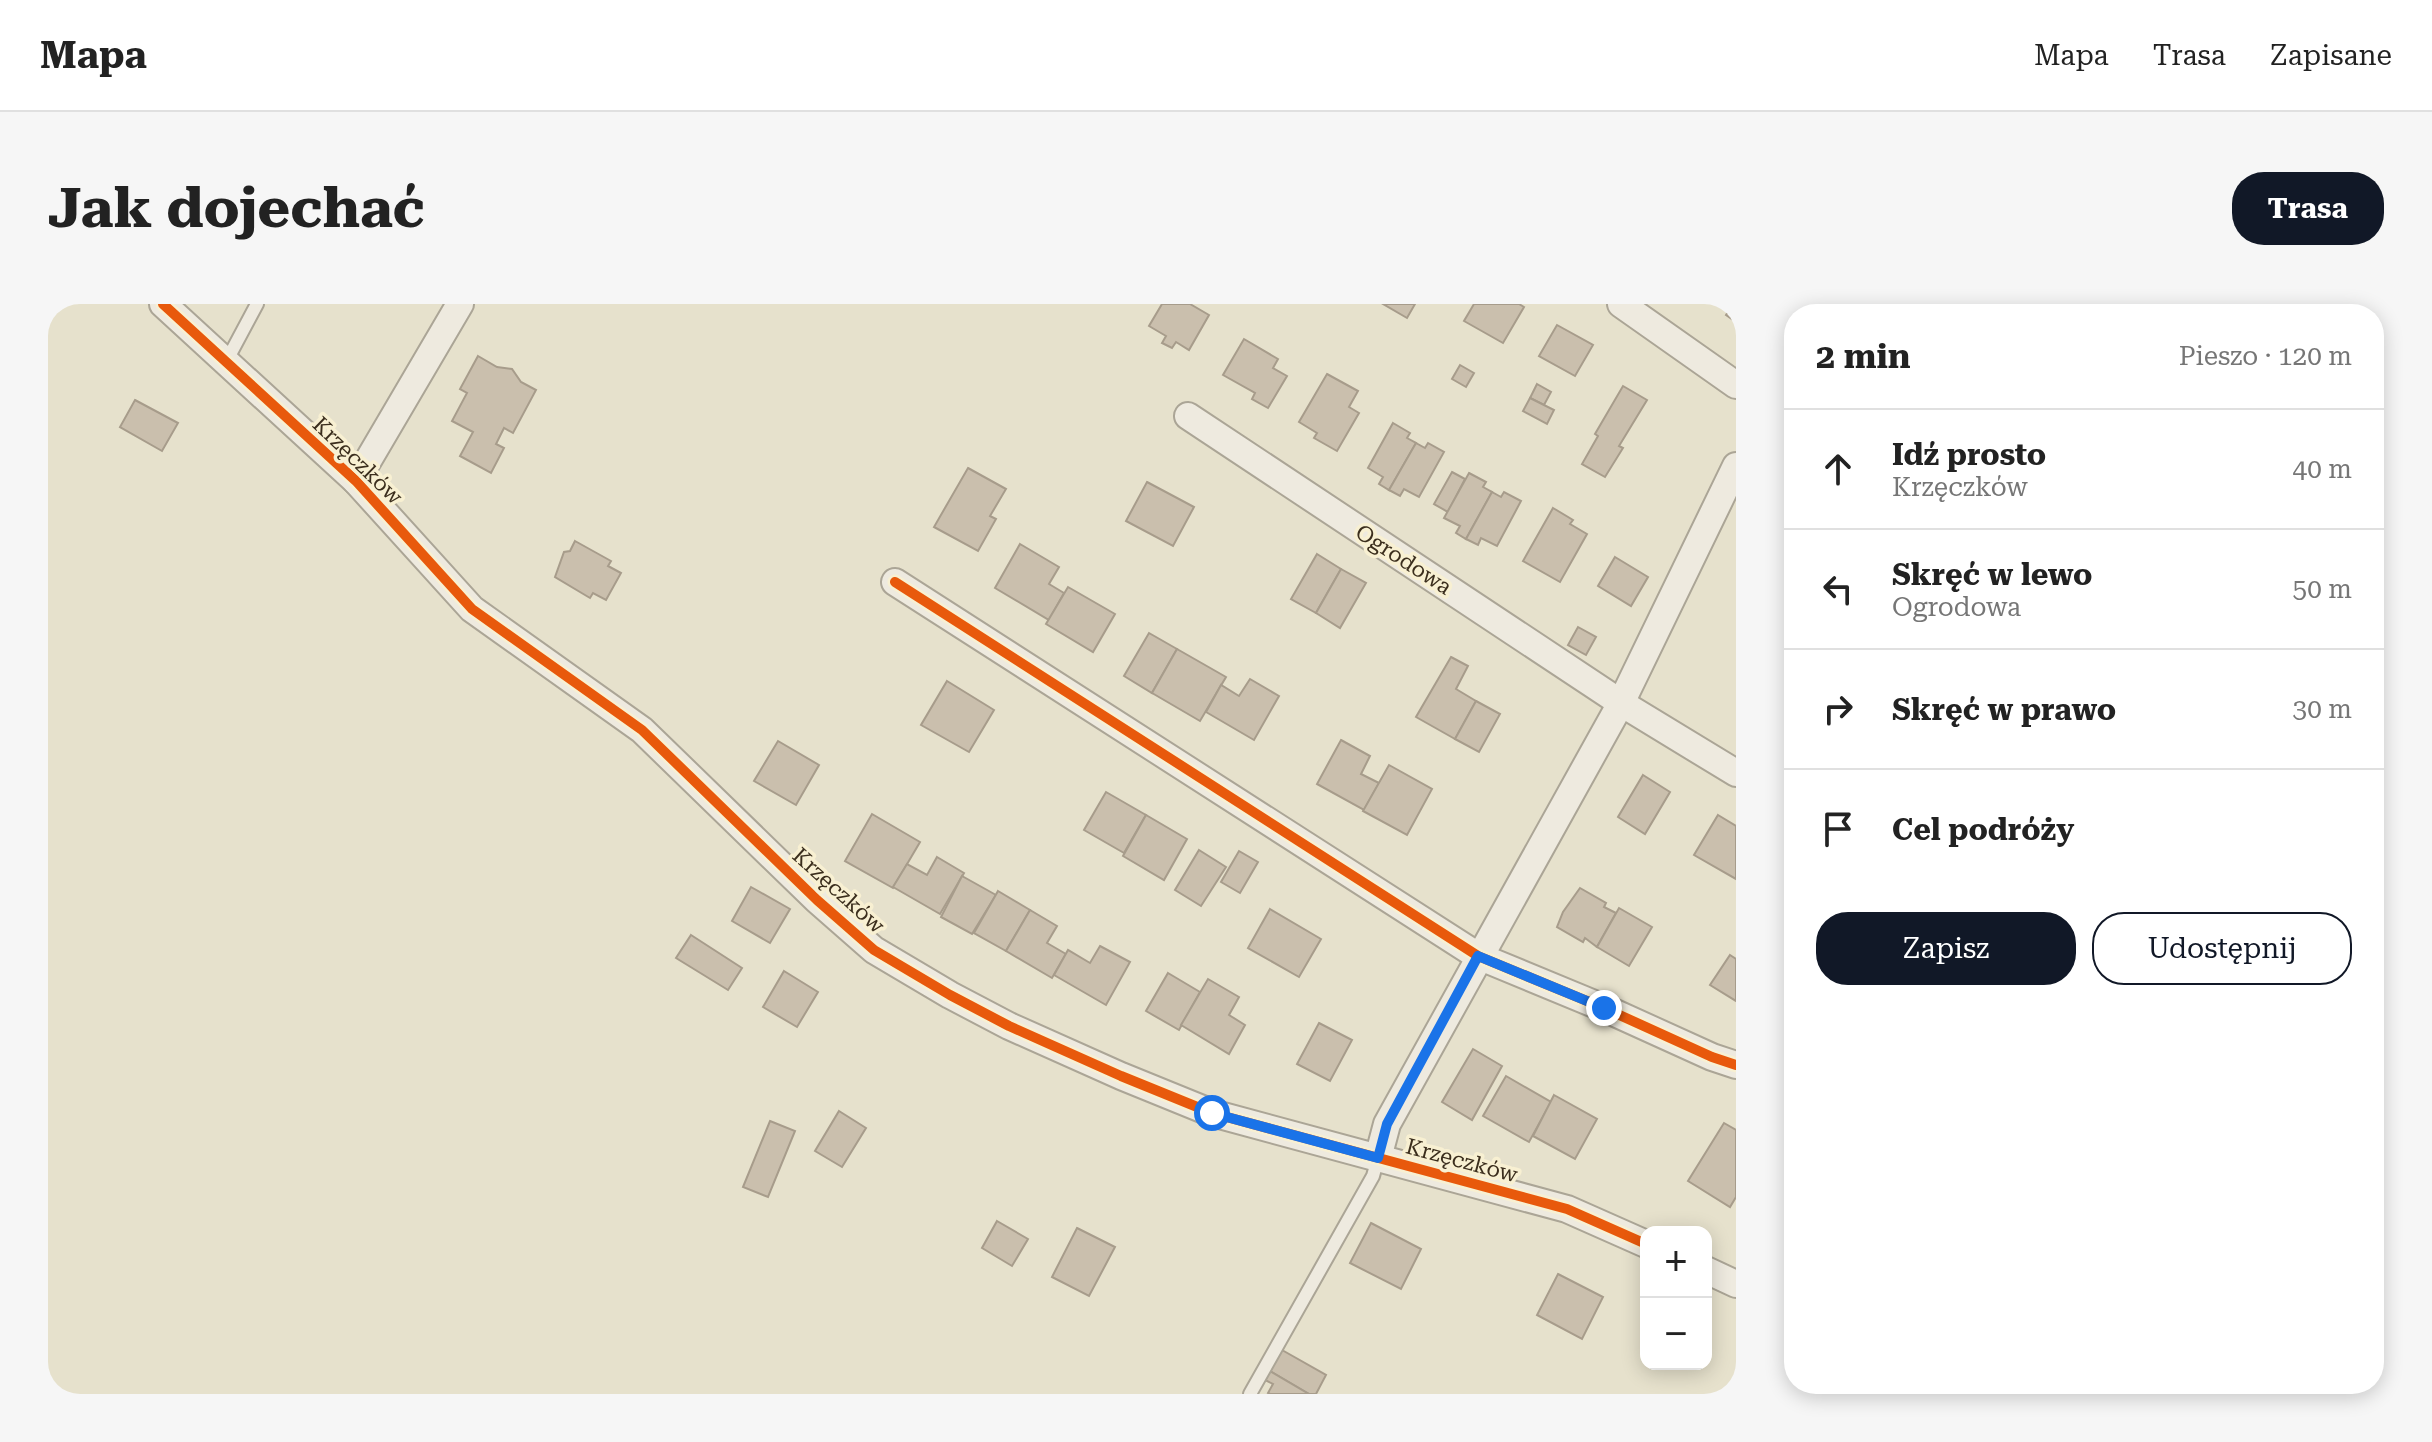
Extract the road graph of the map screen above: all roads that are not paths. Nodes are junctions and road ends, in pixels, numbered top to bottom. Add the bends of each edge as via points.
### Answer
1 (163, 304) edge
2 (257, 304) edge
3 (460, 304) edge
4 (1621, 304) edge
5 (226, 362) junction
6 (1736, 385) edge
7 (1188, 416) dead end
8 (1736, 466) edge
9 (356, 481) junction
10 (895, 582) dead end
11 (1621, 703) junction
12 (1736, 773) edge
13 (1478, 956) junction
14 (1736, 1065) edge
15 (1378, 1158) junction
16 (1640, 1241) edge
17 (1712, 1273) edge
18 (1736, 1284) edge
19 (1250, 1394) edge

1 - 5 street, Krzęczków
2 - 5 lane
3 - 9 street, Krzęczków
4 - 6 street
5 - 9 street, Krzęczków
7 - 11 street, Ogrodowa
8 - 11 street
9 - 15 street, Krzęczków via 472,609 642,730 874,950 1009,1026 1121,1076 1212,1113
10 - 13 street
11 - 12 street, Ogrodowa
11 - 13 street
13 - 14 street
13 - 15 street via 1387,1124
15 - 16 street, Krzęczków via 1567,1209
15 - 19 lane via 1373,1176
17 - 18 street

